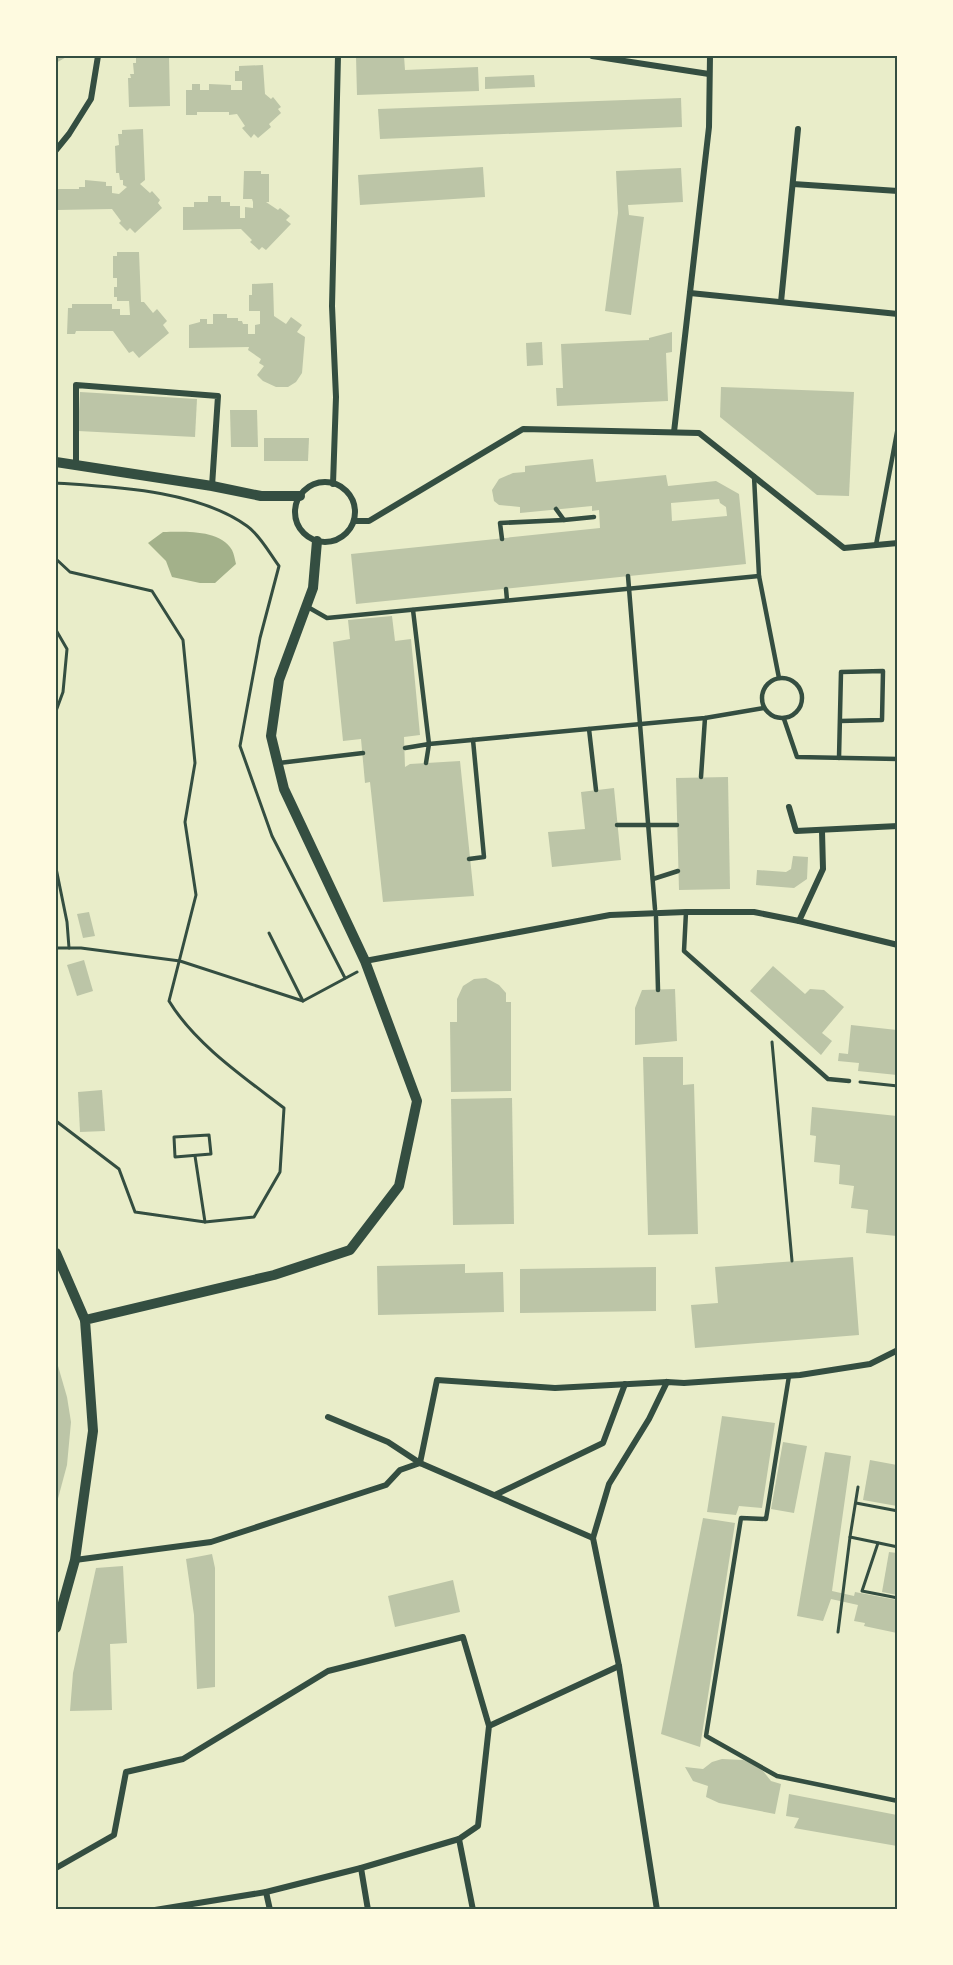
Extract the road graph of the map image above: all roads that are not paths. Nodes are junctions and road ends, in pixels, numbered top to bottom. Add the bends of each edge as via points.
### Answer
1 (98, 56) edge
2 (338, 56) edge
3 (592, 56) edge
4 (710, 56) edge
5 (621, 57) edge
6 (709, 74) junction
7 (798, 129) dead end
8 (56, 150) edge
9 (793, 184) junction
10 (897, 191) edge
11 (690, 293) junction
12 (781, 302) junction
13 (897, 314) edge
14 (897, 427) edge
15 (674, 432) junction
16 (56, 462) edge
17 (76, 465) junction
18 (754, 476) junction
19 (333, 484) junction
20 (212, 486) junction
21 (300, 496) junction
22 (556, 509) dead end
23 (594, 517) dead end
24 (564, 519) junction
25 (354, 521) junction
26 (502, 539) dead end
27 (316, 541) junction
28 (897, 543) edge
29 (876, 545) junction
30 (628, 576) dead end
31 (759, 576) junction
32 (506, 588) dead end
33 (630, 588) junction
34 (507, 600) junction
35 (306, 606) junction
36 (413, 610) junction
37 (779, 678) junction
38 (764, 708) junction
39 (705, 718) junction
40 (784, 719) junction
41 (840, 722) junction
42 (640, 724) junction
43 (589, 729) junction
44 (473, 740) junction
45 (429, 744) junction
46 (405, 747) dead end
47 (363, 753) dead end
48 (839, 758) junction
49 (897, 759) edge
50 (277, 763) junction
51 (426, 763) dead end
52 (701, 777) dead end
53 (596, 790) dead end
54 (789, 807) dead end
55 (649, 824) junction
56 (617, 825) dead end
57 (677, 825) dead end
58 (897, 826) edge
59 (822, 831) junction
60 (469, 859) dead end
61 (678, 871) dead end
62 (653, 879) junction
63 (655, 909) dead end
64 (686, 912) junction
65 (656, 917) dead end
66 (799, 921) junction
67 (897, 945) edge
68 (365, 962) junction
69 (658, 990) dead end
70 (849, 1081) road end
71 (56, 1253) edge
72 (85, 1320) junction
73 (897, 1350) edge
74 (789, 1376) junction
75 (667, 1382) junction
76 (625, 1384) junction
77 (328, 1417) dead end
78 (420, 1463) junction
79 (495, 1496) junction
80 (593, 1538) junction
81 (75, 1560) junction
82 (56, 1628) edge
83 (619, 1666) junction
84 (489, 1726) junction
85 (897, 1802) edge
86 (459, 1839) junction
87 (56, 1868) edge
88 (361, 1868) junction
89 (266, 1892) junction
90 (160, 1909) edge
91 (270, 1910) edge
92 (368, 1910) edge
93 (473, 1910) edge
94 (657, 1910) edge

1 - 8 street via 91,99
2 - 19 street via 332,306 336,397
3 - 5 street
4 - 6 street
5 - 6 street
6 - 11 street via 709,128
7 - 9 street
9 - 10 street
9 - 12 street
11 - 12 street
11 - 15 street
12 - 13 street
14 - 29 lane
15 - 18 street via 699,433
15 - 25 street via 523,429 369,521
16 - 17 street
17 - 20 street
17 - 20 street via 76,385 218,396
18 - 29 street via 844,548
18 - 31 lane
19 - 21 street via 315,484
19 - 25 street via 349,494
20 - 21 street via 261,496
21 - 27 street via 296,504 297,522
22 - 24 lane
23 - 24 lane
24 - 26 lane via 500,523
25 - 27 street via 335,540
27 - 35 street via 313,588
28 - 29 street
30 - 33 lane
31 - 33 lane
31 - 37 lane
32 - 34 lane
33 - 34 lane
33 - 42 lane
34 - 36 lane
35 - 36 lane via 327,618
35 - 50 street via 279,680 271,736
36 - 45 lane
37 - 38 lane via 765,686 761,697
37 - 40 lane via 797,684 802,696 800,709
38 - 39 lane
38 - 40 lane via 772,716
39 - 42 lane
39 - 52 lane
40 - 48 lane via 797,757
41 - 41 lane via 882,720 883,671 841,672
41 - 48 lane
42 - 43 lane
42 - 55 lane
43 - 44 lane
43 - 53 lane
44 - 45 lane
44 - 60 lane via 484,857
45 - 46 lane
45 - 51 lane
47 - 50 lane
48 - 49 lane
50 - 68 street via 284,789
54 - 59 street via 796,831
55 - 56 lane
55 - 57 lane
55 - 62 lane
58 - 59 street
59 - 66 street via 823,869
61 - 62 lane
62 - 63 lane
64 - 66 street via 754,912
64 - 68 street via 610,915
64 - 70 lane via 684,951 828,1079
65 - 69 lane
66 - 67 street
68 - 72 street via 417,1101 399,1186 351,1250 274,1275
71 - 72 street
72 - 81 street via 93,1431
73 - 74 street via 870,1364
74 - 75 street
74 - 85 lane via 766,1519 741,1518 705,1736 777,1776
75 - 76 street
75 - 80 street via 609,1484
76 - 78 street via 555,1388 437,1380
76 - 79 street via 603,1443
77 - 78 street via 388,1442
78 - 79 street
78 - 81 street via 400,1470 386,1485 211,1542
79 - 80 street
80 - 83 street
81 - 82 street
83 - 84 street
83 - 94 street
84 - 86 street via 478,1826
84 - 87 street via 463,1637 328,1671 183,1759 126,1772 114,1835
86 - 88 street
86 - 93 street
88 - 89 street
88 - 92 street
89 - 90 street
89 - 91 street

